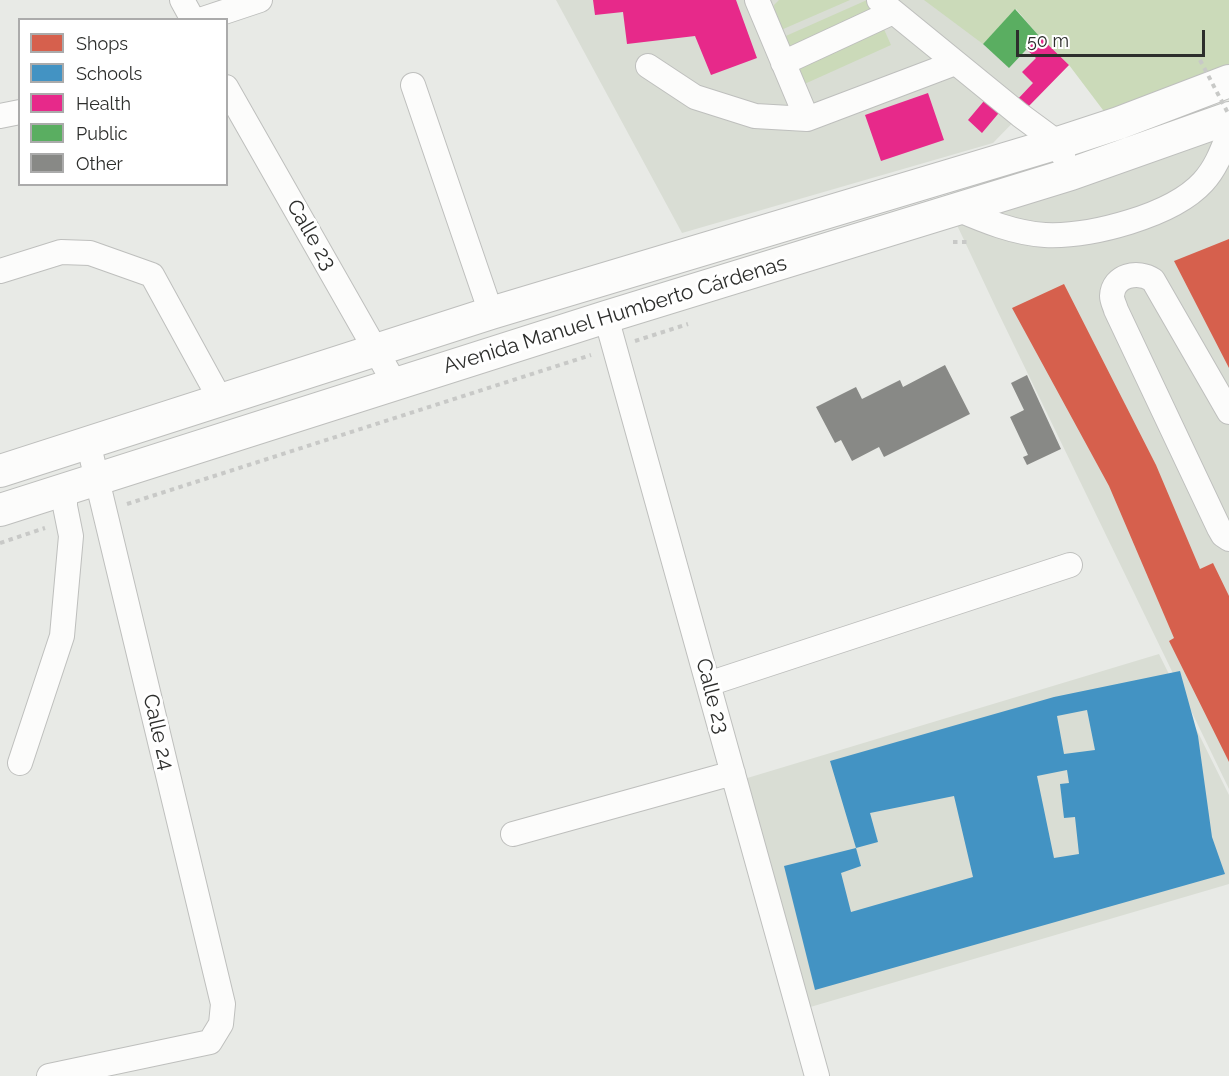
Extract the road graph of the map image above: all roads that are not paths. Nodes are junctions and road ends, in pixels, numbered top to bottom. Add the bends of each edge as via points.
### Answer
1 (182, 0) edge
2 (260, 0) edge
3 (757, 0) edge
4 (886, 6) edge
5 (192, 18) edge
6 (206, 18) edge
7 (783, 63) junction
8 (955, 63) junction
9 (648, 66) dead end
10 (1229, 81) edge
11 (413, 86) dead end
12 (228, 91) edge
13 (18, 112) edge
14 (0, 116) edge
15 (1229, 117) edge
16 (807, 119) junction
17 (1229, 134) edge
18 (1058, 142) junction
19 (1071, 174) junction
20 (957, 209) junction
21 (0, 271) edge
22 (491, 313) junction
23 (606, 317) junction
24 (376, 350) junction
25 (395, 384) junction
26 (220, 399) junction
27 (1229, 412) edge
28 (88, 442) junction
29 (0, 471) edge
30 (98, 479) junction
31 (65, 490) junction
32 (0, 510) edge
33 (1229, 538) edge
34 (1070, 565) dead end
35 (708, 684) junction
36 (20, 763) dead end
37 (733, 773) junction
38 (513, 834) dead end
39 (113, 1069) edge
40 (49, 1076) edge
41 (817, 1076) edge

1 - 5 street
2 - 6 street
3 - 7 street
4 - 7 street
4 - 8 street
7 - 16 street
8 - 16 street
8 - 18 street
9 - 16 street via 694,97 755,116
10 - 18 main road, Avenida Manuel Humberto Cárdenas
11 - 22 street
12 - 24 street, Calle 23
13 - 14 street
15 - 19 main road, Avenida Manuel Humberto Cárdenas
17 - 20 street via 1214,168 1197,188 1174,205 1144,217 1087,231 1044,235 1009,228
18 - 19 street
18 - 22 main road, Avenida Manuel Humberto Cárdenas
19 - 20 main road, Avenida Manuel Humberto Cárdenas
20 - 23 main road, Avenida Manuel Humberto Cárdenas
21 - 26 street via 61,252 90,253 152,275
22 - 24 main road, Avenida Manuel Humberto Cárdenas
23 - 25 main road, Avenida Manuel Humberto Cárdenas
23 - 35 street, Calle 23
24 - 25 street, Calle 23
24 - 26 main road, Avenida Manuel Humberto Cárdenas
25 - 30 main road, Avenida Manuel Humberto Cárdenas
26 - 28 main road, Avenida Manuel Humberto Cárdenas
27 - 33 street via 1153,280 1145,275 1125,277 1114,289 1116,310 1219,528
28 - 29 main road, Avenida Manuel Humberto Cárdenas
28 - 30 street, Calle 24
30 - 31 main road, Avenida Manuel Humberto Cárdenas
30 - 39 street, Calle 24 via 223,1004 221,1024 210,1042
31 - 32 main road, Avenida Manuel Humberto Cárdenas
31 - 36 street via 71,536 62,636
34 - 35 street
35 - 37 street, Calle 23
37 - 38 street
37 - 41 street, Calle 23
39 - 40 street

